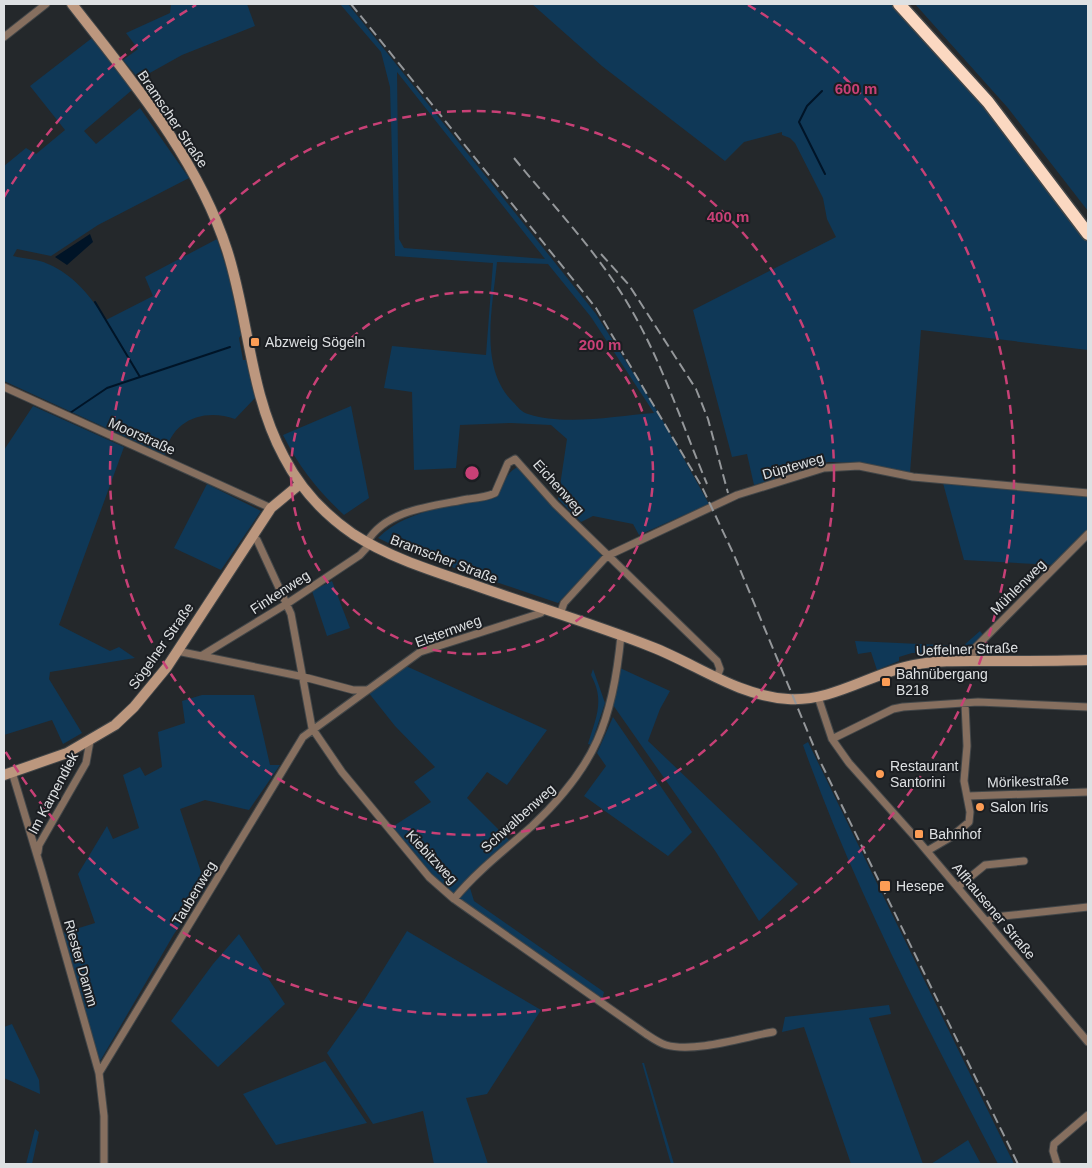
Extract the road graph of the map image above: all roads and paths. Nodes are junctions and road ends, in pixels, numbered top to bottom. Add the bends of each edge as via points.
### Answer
1 (46, 4) edge
2 (72, 4) edge
3 (899, 4) edge
4 (910, 4) edge
5 (4, 37) edge
6 (1088, 220) edge
7 (1088, 234) edge
8 (4, 387) edge
9 (300, 484) junction
10 (1088, 493) edge
11 (271, 508) junction
12 (1088, 534) edge
13 (252, 536) junction
14 (368, 543) junction
15 (608, 556) junction
16 (288, 603) junction
17 (543, 609) junction
18 (560, 614) junction
19 (621, 635) junction
20 (177, 651) junction
21 (201, 656) junction
22 (1088, 660) edge
23 (972, 661) junction
24 (304, 677) junction
25 (717, 677) junction
26 (367, 690) junction
27 (818, 697) junction
28 (793, 699) joint
29 (965, 704) junction
30 (1088, 707) edge
31 (312, 728) junction
32 (832, 739) junction
33 (90, 741) junction
34 (8, 774) edge
35 (1088, 792) edge
36 (968, 796) junction
37 (927, 850) junction
38 (37, 855) junction
39 (1024, 860) dead end
40 (958, 887) junction
41 (454, 899) junction
42 (1088, 907) edge
43 (987, 922) junction
44 (773, 1032) dead end
45 (1088, 1040) edge
46 (99, 1073) junction
47 (1088, 1115) edge
48 (104, 1164) edge
49 (1057, 1164) edge

1 - 5 street
2 - 9 street, Bramscher Straße via 201,184 234,276 266,418
3 - 7 highway via 988,102
4 - 6 highway via 993,98
8 - 11 street, Moorstraße
9 - 11 street, Sögelner Straße
9 - 14 street, Bramscher Straße via 325,512
10 - 15 street, Düpteweg via 913,477 859,466 824,468 737,495
11 - 13 street, Sögelner Straße
12 - 23 street, Mühlenweg via 975,648
13 - 16 street, Kiebitzweg via 257,540
13 - 20 street, Sögelner Straße
14 - 15 street, Eichenweg via 381,526 399,516 495,493 508,463 515,459
14 - 16 street, Finkenweg via 360,555
14 - 17 street, Bramscher Straße via 406,561
15 - 18 street via 564,603
15 - 25 street, Eichenweg via 717,660 720,669
16 - 21 street, Finkenweg
16 - 24 street, Kiebitzweg
17 - 18 street, Bramscher Straße
17 - 26 street, Elsternweg via 541,613 420,652
18 - 19 street, Bramscher Straße
19 - 25 street, Bramscher Straße
19 - 41 street, Schwalbenweg via 610,709 594,751 581,772 565,794 504,848
20 - 21 street
20 - 33 street, Sögelner Straße via 134,707
21 - 24 street
22 - 23 street, Ueffelner Straße
23 - 27 street, Ueffelner Straße via 912,665
24 - 26 street via 353,690
24 - 31 street, Kiebitzweg
25 - 28 street, Bramscher Straße via 746,690
26 - 31 street, Elsternweg
27 - 28 street, Ueffelner Straße
27 - 32 street, Alfhausener Straße
29 - 30 street
29 - 32 street via 898,708
29 - 36 street via 967,746 964,781
31 - 41 street, Kiebitzweg via 342,772 429,877
31 - 46 street, Taubenweg via 303,737
32 - 37 street, Alfhausener Straße via 849,763
33 - 34 street, Sögelner Straße via 50,760
33 - 38 street, Im Karpendiek via 86,762 39,845
34 - 38 street, Riester Damm
35 - 36 street, Mörikestraße
36 - 37 street via 969,822
37 - 40 street, Alfhausener Straße
38 - 46 street, Riester Damm
39 - 40 street via 985,865
40 - 43 street, Alfhausener Straße
41 - 44 street, Kiebitzweg via 646,1034 665,1044 706,1044
42 - 43 street via 994,917
43 - 45 street, Alfhausener Straße
46 - 48 street, Riester Damm via 104,1116
47 - 49 street via 1054,1144

